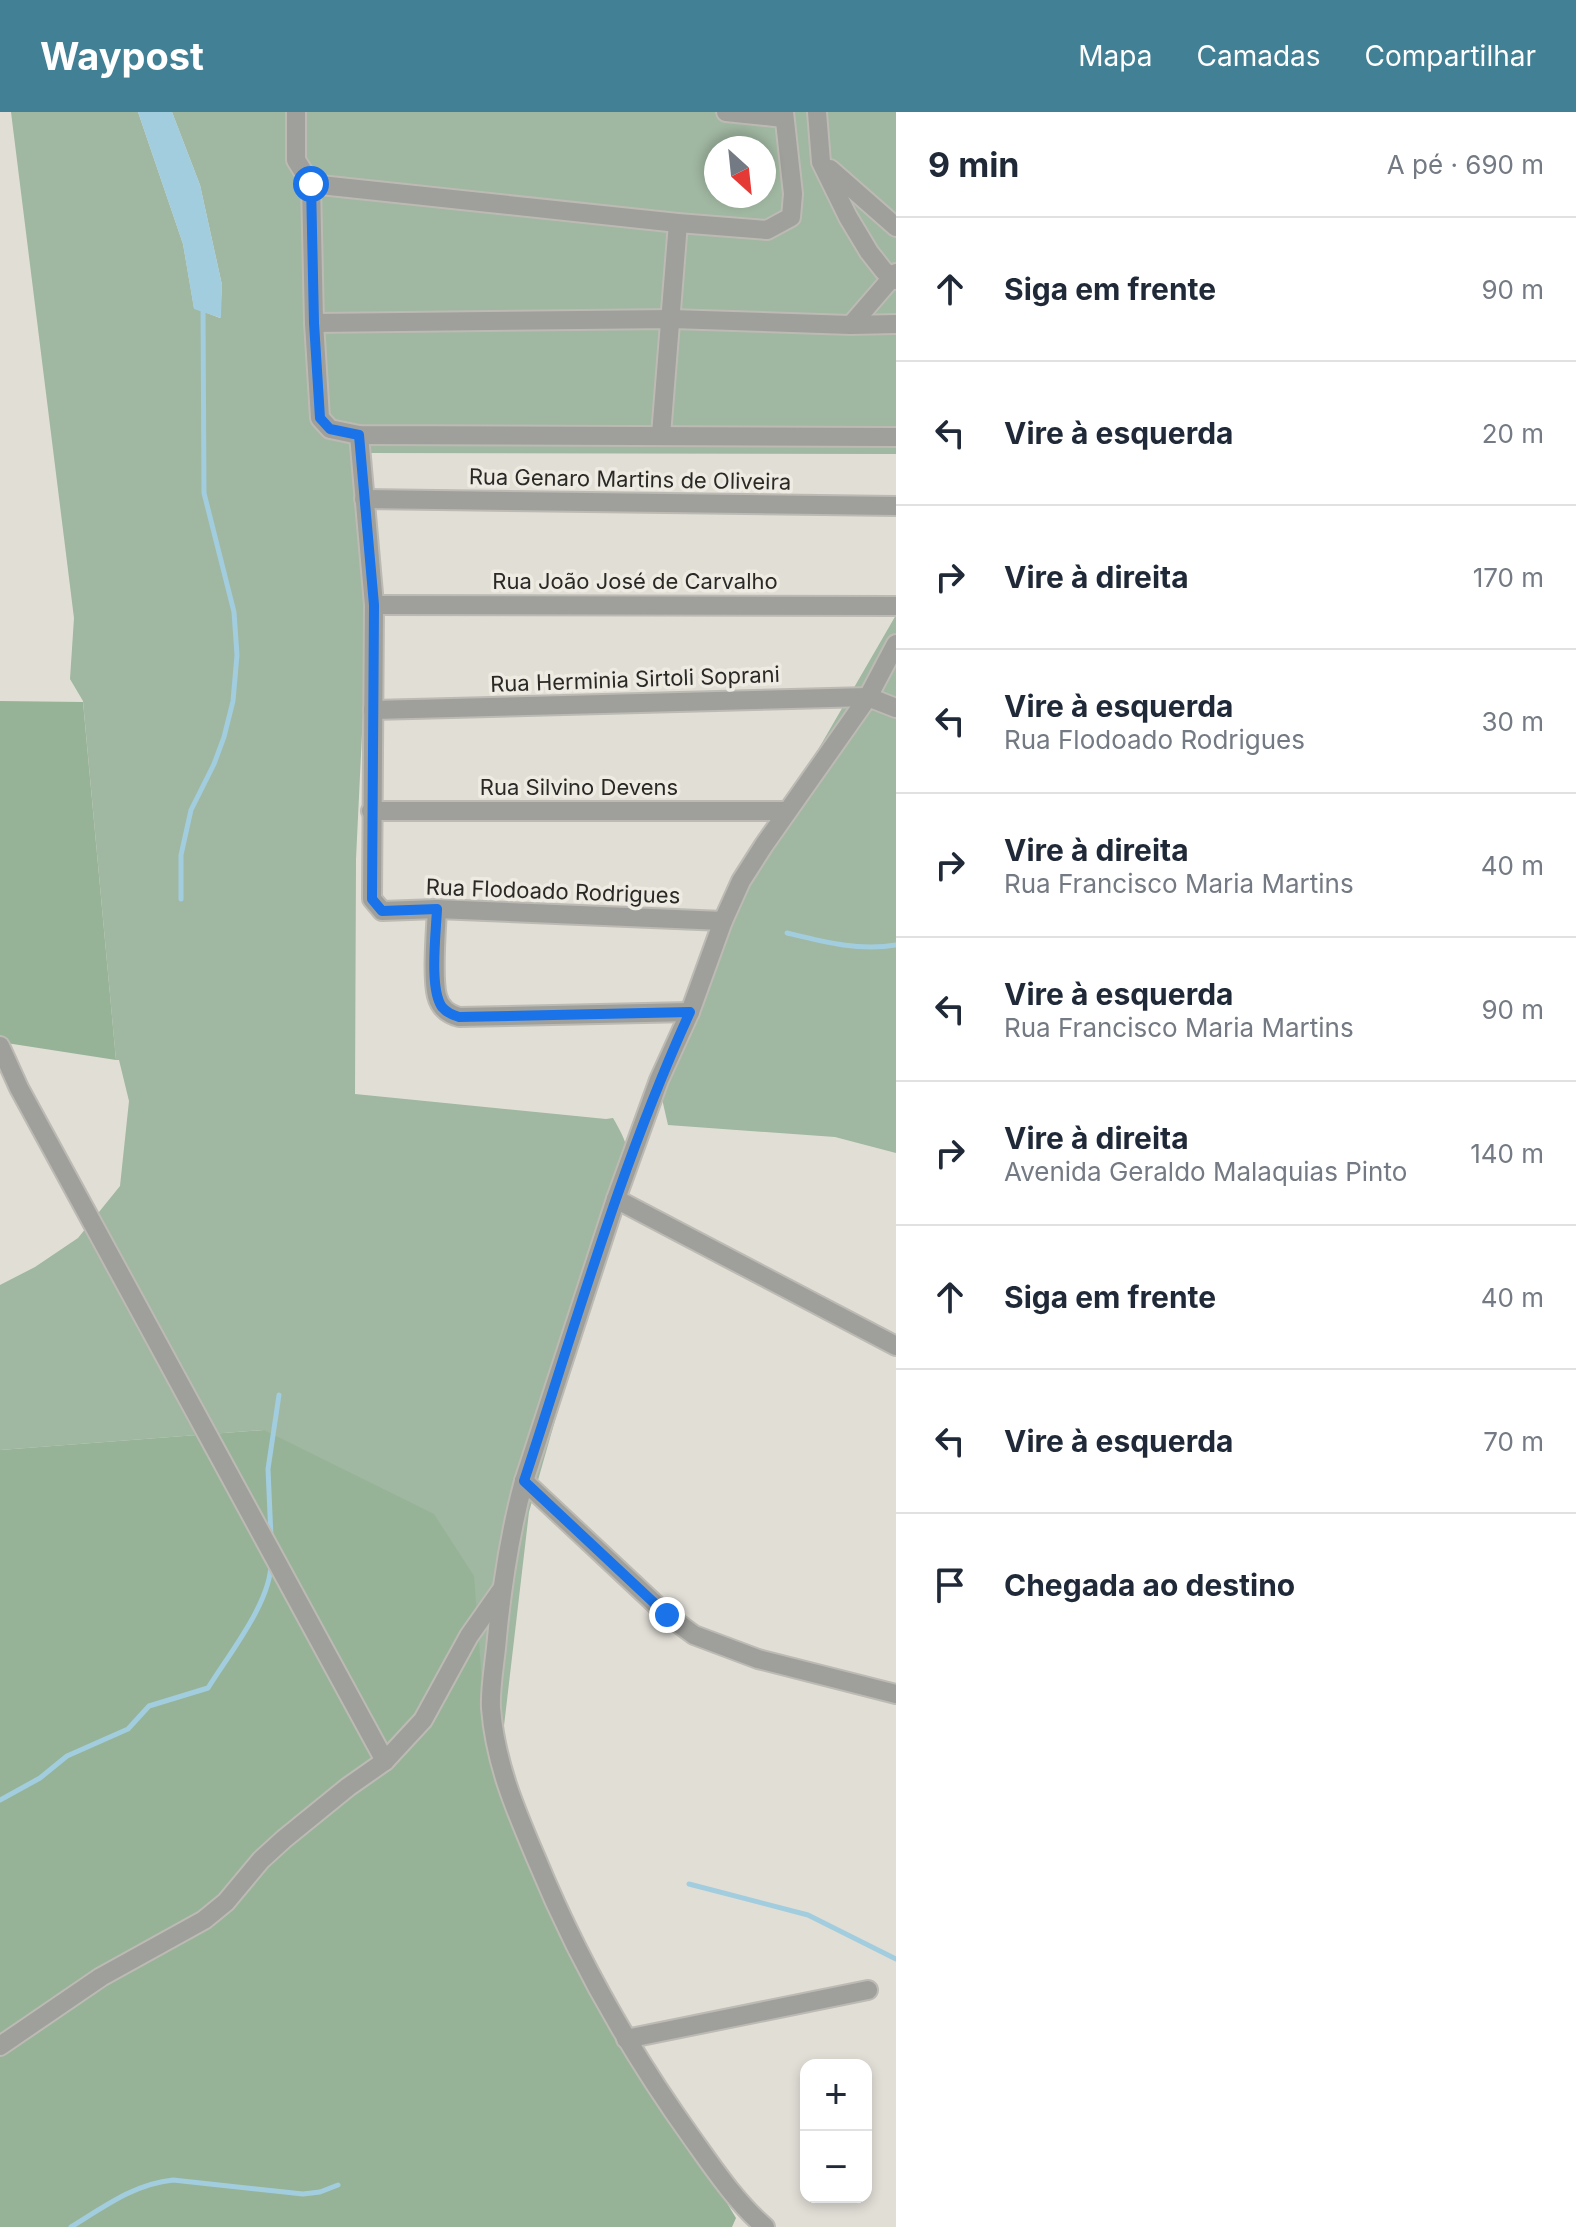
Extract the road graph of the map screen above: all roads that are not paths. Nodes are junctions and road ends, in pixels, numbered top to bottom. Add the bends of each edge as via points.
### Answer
1 (296, 112) edge
2 (726, 112) edge
3 (817, 112) edge
4 (784, 115) edge
5 (821, 162) junction
6 (311, 184) junction
7 (678, 223) junction
8 (896, 227) edge
9 (894, 277) edge
10 (672, 319) junction
11 (314, 323) junction
12 (896, 324) edge
13 (851, 325) junction
14 (359, 435) junction
15 (661, 435) junction
16 (896, 437) edge
17 (364, 499) junction
18 (896, 506) edge
19 (374, 605) junction
20 (896, 606) edge
21 (896, 644) edge
22 (868, 697) junction
23 (896, 708) edge
24 (373, 710) junction
25 (371, 811) junction
26 (787, 811) junction
27 (437, 909) junction
28 (723, 921) junction
29 (690, 1012) junction
30 (0, 1046) edge
31 (616, 1199) junction
32 (896, 1346) edge
33 (524, 1481) junction
34 (502, 1589) junction
35 (896, 1694) edge
36 (385, 1761) junction
37 (868, 1990) dead end
38 (626, 2039) junction
39 (0, 2046) edge
40 (765, 2227) edge

1 - 6 street via 296,160
2 - 4 street
3 - 5 street
4 - 7 street via 791,217 767,230
5 - 8 street
5 - 9 street via 869,252
6 - 7 street
6 - 11 street
7 - 10 street
9 - 13 street
10 - 11 street
10 - 13 street
10 - 15 street
11 - 14 street via 320,418 330,429
12 - 13 street
14 - 15 street
14 - 17 street
15 - 16 street
17 - 18 street, Rua Genaro Martins de Oliveira
17 - 19 street
19 - 20 street, Rua João José de Carvalho
19 - 24 street
21 - 22 street
22 - 23 street, Rua Herminia Sirtoli Soprani
22 - 24 street, Rua Herminia Sirtoli Soprani
22 - 26 street
24 - 25 street
25 - 26 street, Rua Silvino Devens
25 - 27 street, Rua Flodoado Rodrigues via 372,899 382,911
26 - 28 street via 741,881
27 - 28 street, Rua Flodoado Rodrigues
27 - 29 street via 436,994 451,1015
28 - 29 street
29 - 31 street
30 - 36 street
31 - 32 street
31 - 33 street
33 - 34 street
33 - 35 street via 694,1635 758,1659
34 - 36 street via 423,1720
34 - 38 street via 491,1705 501,1769 547,1884
36 - 39 street via 284,1839 204,1920 101,1977
37 - 38 street
38 - 40 street via 724,2182

